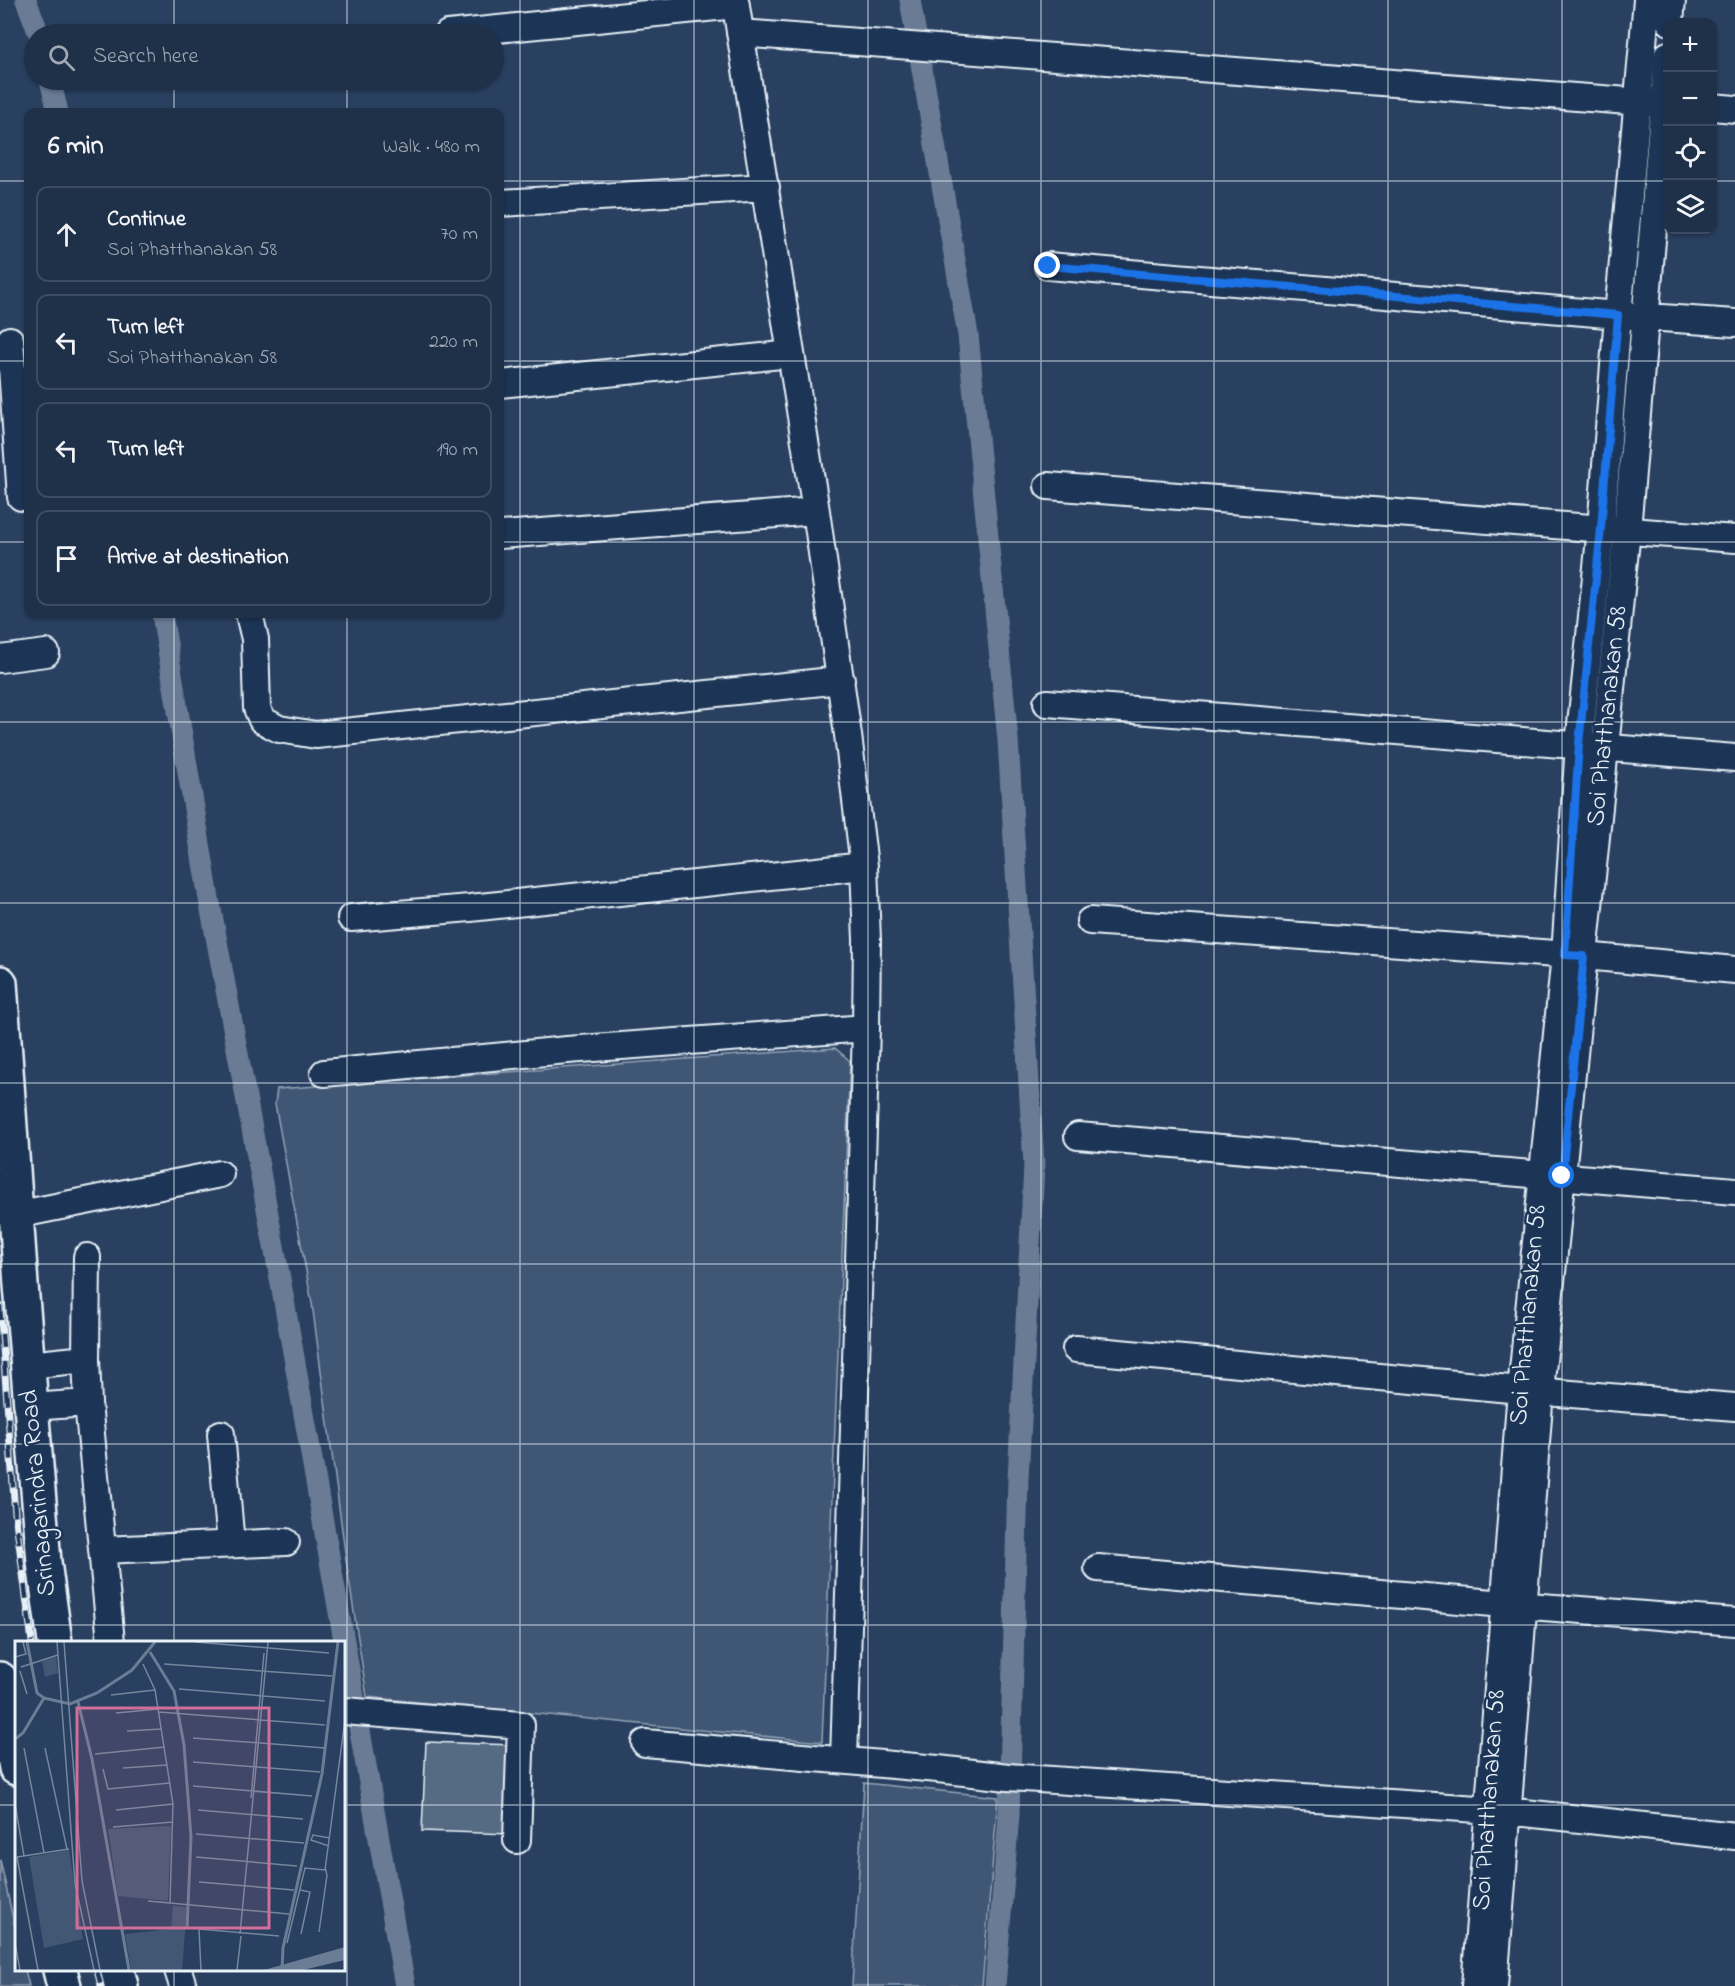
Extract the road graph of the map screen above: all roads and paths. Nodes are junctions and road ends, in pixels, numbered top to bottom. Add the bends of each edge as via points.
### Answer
1 (1647, 0) edge
2 (1672, 0) edge
3 (736, 2) edge
4 (1670, 18) edge
5 (504, 28) edge
6 (740, 33) junction
7 (1638, 102) junction
8 (1663, 104) edge
9 (1717, 107) edge
10 (1735, 109) edge
11 (1664, 126) edge
12 (766, 187) junction
13 (504, 203) edge
14 (1048, 266) dead end
15 (1618, 315) junction
16 (1646, 316) junction
17 (1735, 323) edge
18 (13, 341) edge
19 (791, 354) junction
20 (504, 384) edge
21 (1048, 486) dead end
22 (16, 498) edge
23 (816, 511) junction
24 (1601, 528) junction
25 (1627, 530) junction
26 (504, 536) edge
27 (1735, 539) edge
28 (250, 618) edge
29 (46, 653) dead end
30 (0, 659) edge
31 (841, 680) junction
32 (1047, 703) dead end
33 (1579, 744) junction
34 (1604, 746) junction
35 (1735, 758) edge
36 (864, 866) junction
37 (351, 918) dead end
38 (1090, 921) dead end
39 (1575, 956) junction
40 (1735, 970) edge
41 (0, 983) edge
42 (866, 1028) junction
43 (324, 1073) dead end
44 (1077, 1136) dead end
45 (220, 1174) dead end
46 (1552, 1176) junction
47 (1735, 1191) edge
48 (16, 1215) junction
49 (87, 1257) dead end
50 (1076, 1349) dead end
51 (86, 1359) junction
52 (28, 1365) junction
53 (1531, 1390) junction
54 (88, 1403) junction
55 (31, 1407) junction
56 (1735, 1407) edge
57 (221, 1434) dead end
58 (286, 1542) dead end
59 (231, 1544) junction
60 (102, 1550) junction
61 (1098, 1568) dead end
62 (1514, 1605) junction
63 (1735, 1622) edge
64 (55, 1641) edge
65 (111, 1641) edge
66 (0, 1679) edge
67 (345, 1711) edge
68 (645, 1743) dead end
69 (844, 1760) junction
70 (15, 1762) edge
71 (1498, 1810) junction
72 (1735, 1836) edge
73 (518, 1840) dead end
74 (60, 1971) edge
75 (117, 1971) edge
76 (178, 1971) edge
77 (64, 1986) edge
78 (121, 1986) edge
79 (183, 1986) edge
80 (1475, 1986) edge
81 (1494, 1986) edge

1 - 7 street, Soi Phatthanakan 58
2 - 4 street
3 - 5 street
3 - 6 street
6 - 7 street
6 - 12 street
7 - 8 street
7 - 15 street, Soi Phatthanakan 58
9 - 10 street
11 - 16 street, Soi Phatthanakan 58
12 - 13 street
12 - 19 street
14 - 15 street
15 - 16 street
15 - 24 street, Soi Phatthanakan 58
16 - 17 street
16 - 25 street, Soi Phatthanakan 58
18 - 22 street
19 - 20 street
19 - 23 street
21 - 24 street
23 - 26 street
23 - 31 street
24 - 25 street
24 - 33 street, Soi Phatthanakan 58
25 - 27 street
25 - 34 street, Soi Phatthanakan 58
28 - 31 street via 255,639 257,708 262,720 279,729 316,735
29 - 30 street
31 - 36 street
32 - 33 street
33 - 34 street
33 - 39 street, Soi Phatthanakan 58
34 - 35 street
34 - 39 street, Soi Phatthanakan 58
36 - 37 street
36 - 42 street
38 - 39 street
39 - 40 street
39 - 46 street, Soi Phatthanakan 58
41 - 48 main road, Srinagarindra Road
42 - 43 street
42 - 69 street
44 - 46 street
45 - 48 street
46 - 47 street
46 - 53 street, Soi Phatthanakan 58
48 - 52 main road, Srinagarindra Road
49 - 51 street
50 - 53 street
51 - 52 street
51 - 54 street
52 - 55 main road, Srinagarindra Road
53 - 56 street
53 - 62 street, Soi Phatthanakan 58
54 - 55 street
54 - 60 street
55 - 64 main road, Srinagarindra Road
57 - 59 street
58 - 59 street
59 - 60 street
60 - 65 street
61 - 62 street
62 - 63 street
62 - 71 street, Soi Phatthanakan 58
66 - 70 main road
67 - 73 street via 521,1725
68 - 69 street
69 - 71 street via 1008,1778
71 - 72 street
71 - 80 street, Soi Phatthanakan 58 via 1488,1838
71 - 81 street, Soi Phatthanakan 58
74 - 77 main road
75 - 78 main road
76 - 79 street

